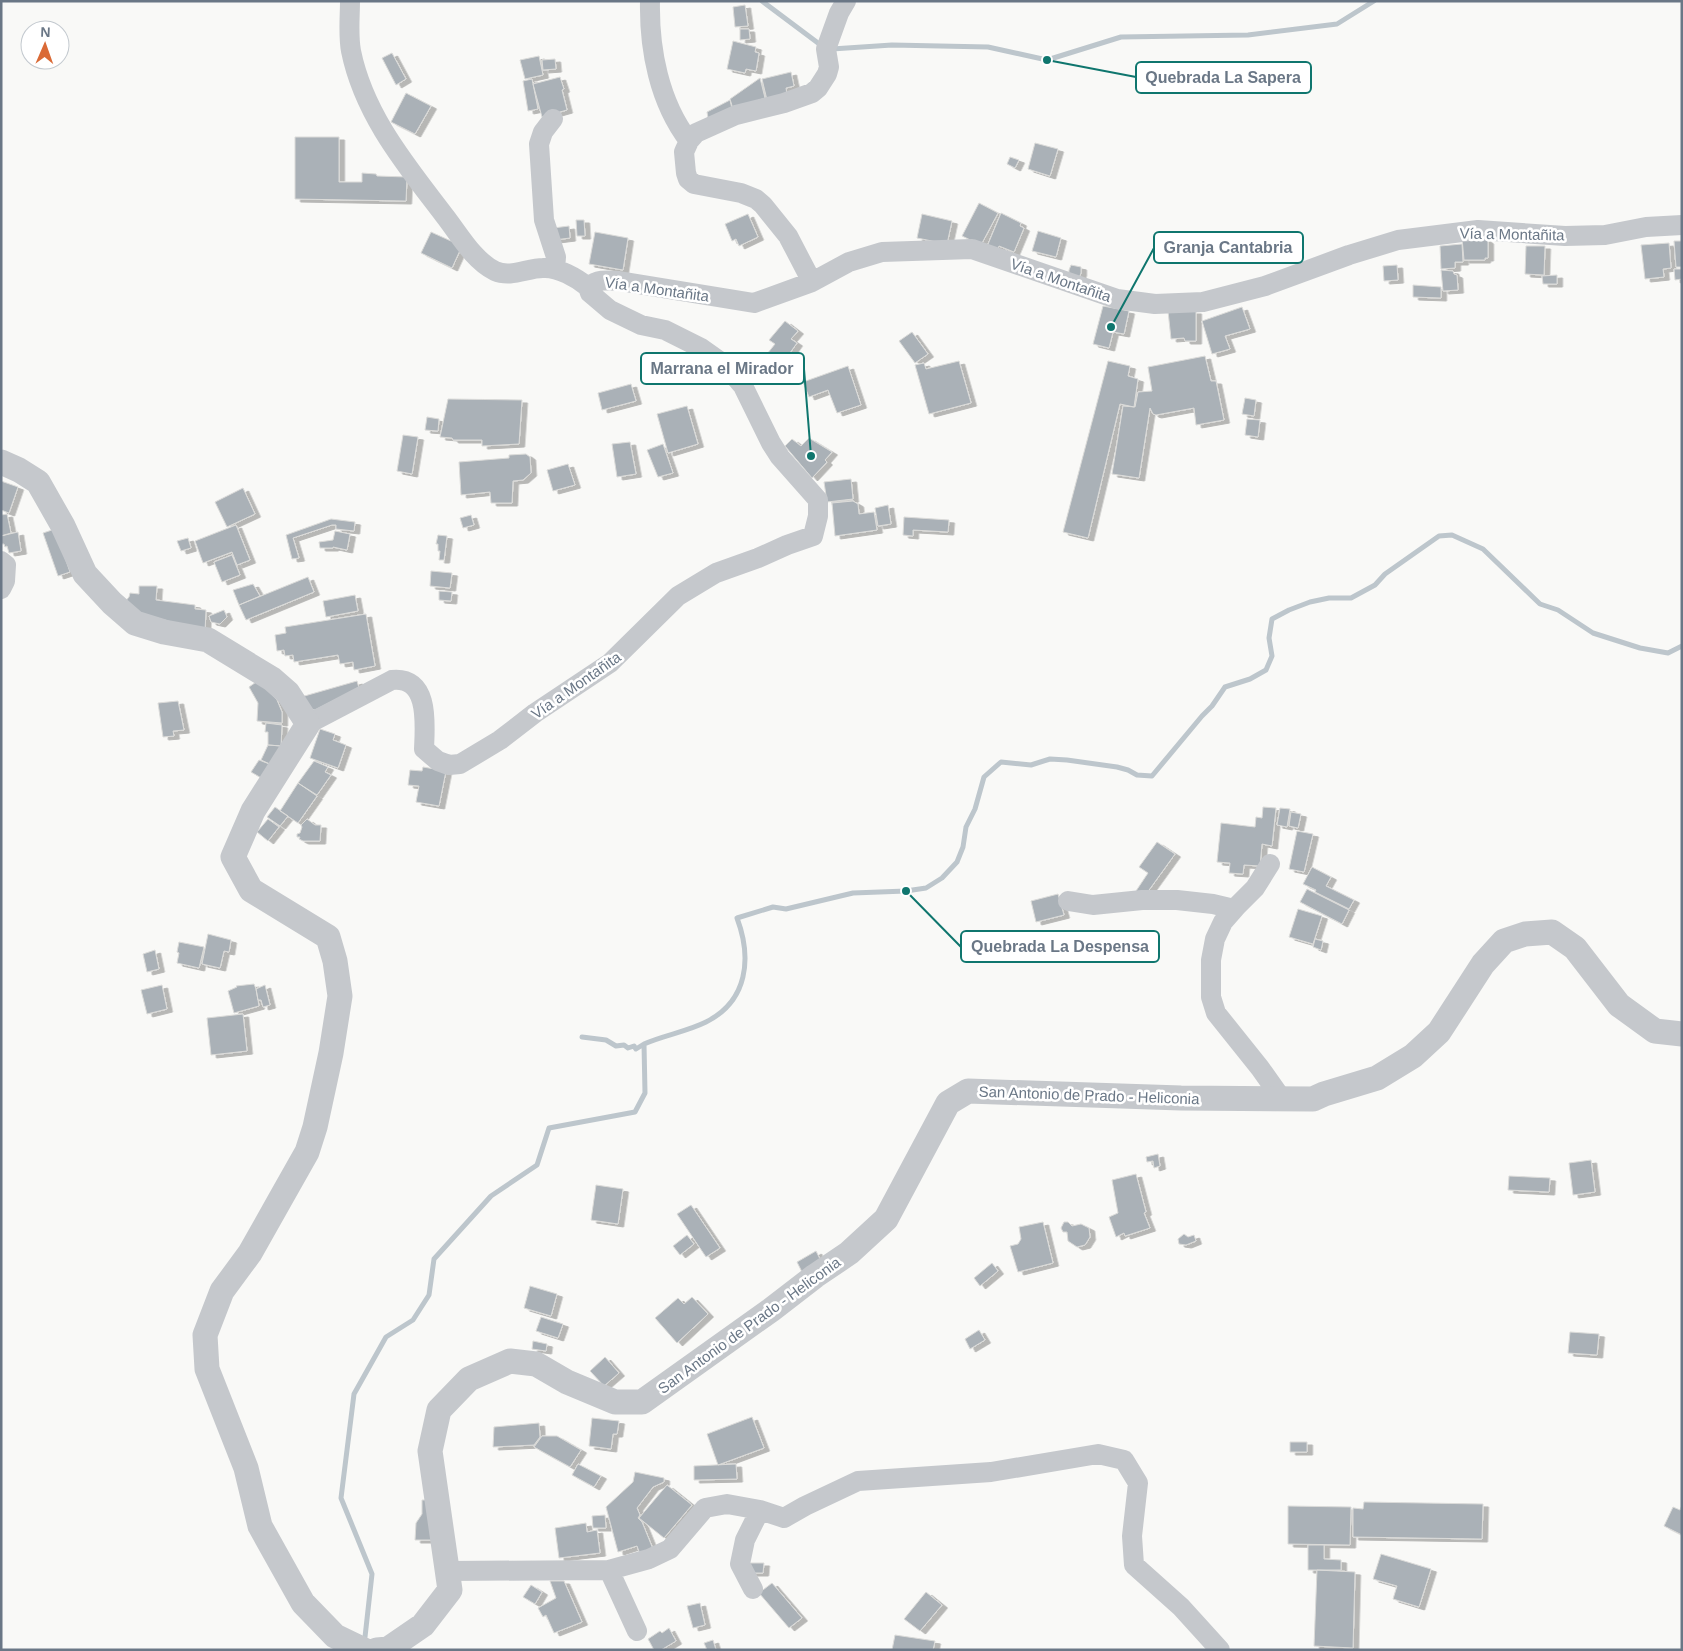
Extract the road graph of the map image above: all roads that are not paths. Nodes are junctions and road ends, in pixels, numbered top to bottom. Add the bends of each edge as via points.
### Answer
1 (350, 1) edge
2 (650, 1) edge
3 (846, 1) edge
4 (552, 119) dead end
5 (689, 140) junction
6 (1682, 224) edge
7 (555, 269) junction
8 (812, 282) junction
9 (588, 287) junction
10 (1, 462) edge
11 (1, 561) edge
12 (1, 589) edge
13 (308, 724) junction
14 (1270, 864) dead end
15 (1068, 900) dead end
16 (1234, 909) junction
17 (1682, 1034) edge
18 (1282, 1098) junction
19 (760, 1510) junction
20 (609, 1570) junction
21 (448, 1571) junction
22 (753, 1589) dead end
23 (637, 1631) dead end
24 (364, 1650) edge
25 (377, 1650) edge
26 (1220, 1650) edge

1 - 7 street via 351,49 358,74 378,122 402,161 487,266 507,274
2 - 5 street via 649,28 657,71 665,98
3 - 5 street via 826,49 829,67 818,88 784,103 736,114 696,133
4 - 7 street via 539,144 544,220 556,257
5 - 8 street via 684,152 688,179 694,184 742,193 764,205 788,236
6 - 8 street, Vía a Montañita via 1605,235 1565,236 1478,230 1398,240 1265,286 1203,302 1155,304 1117,299 972,249 882,252 850,262
7 - 9 street
8 - 9 street, Vía a Montañita via 754,303 604,280
9 - 13 street, Vía a Montañita via 610,310 641,325 665,330 701,348 725,365 743,386 780,457 818,500 813,536 716,573 678,596 610,663 460,764 438,761 424,749 426,716 422,700 415,688 404,680 392,680
10 - 13 street via 38,482 85,574 135,623 208,640 272,679 288,693
11 - 12 street via 6,565
13 - 24 street via 254,811 234,857 251,890 328,937 340,996 315,1127 306,1152 250,1253 222,1290 205,1335 207,1369 246,1468 260,1526 303,1603 335,1636
14 - 16 street via 1255,888
15 - 16 street via 1093,905 1178,900
16 - 18 street via 1215,939 1211,960 1211,997 1216,1013
17 - 18 street, San Antonio de Prado - Heliconia via 1655,1031 1619,1005 1575,948 1552,932 1524,934 1504,941 1488,958 1439,1032 1413,1056 1377,1078 1313,1099
18 - 21 street, San Antonio de Prado - Heliconia via 968,1091 948,1103 886,1219 849,1253 642,1402 615,1402 567,1382 536,1364 510,1361 469,1379 439,1410 430,1451
19 - 20 street via 727,1504 705,1508 670,1549 649,1559
19 - 22 street via 745,1540 740,1564
19 - 26 street via 784,1518 858,1481 991,1472 1098,1454 1124,1460 1138,1483 1132,1536 1134,1565 1181,1607
20 - 21 street
20 - 23 street
21 - 25 street, San Antonio de Prado - Heliconia via 450,1590 423,1625 388,1650

